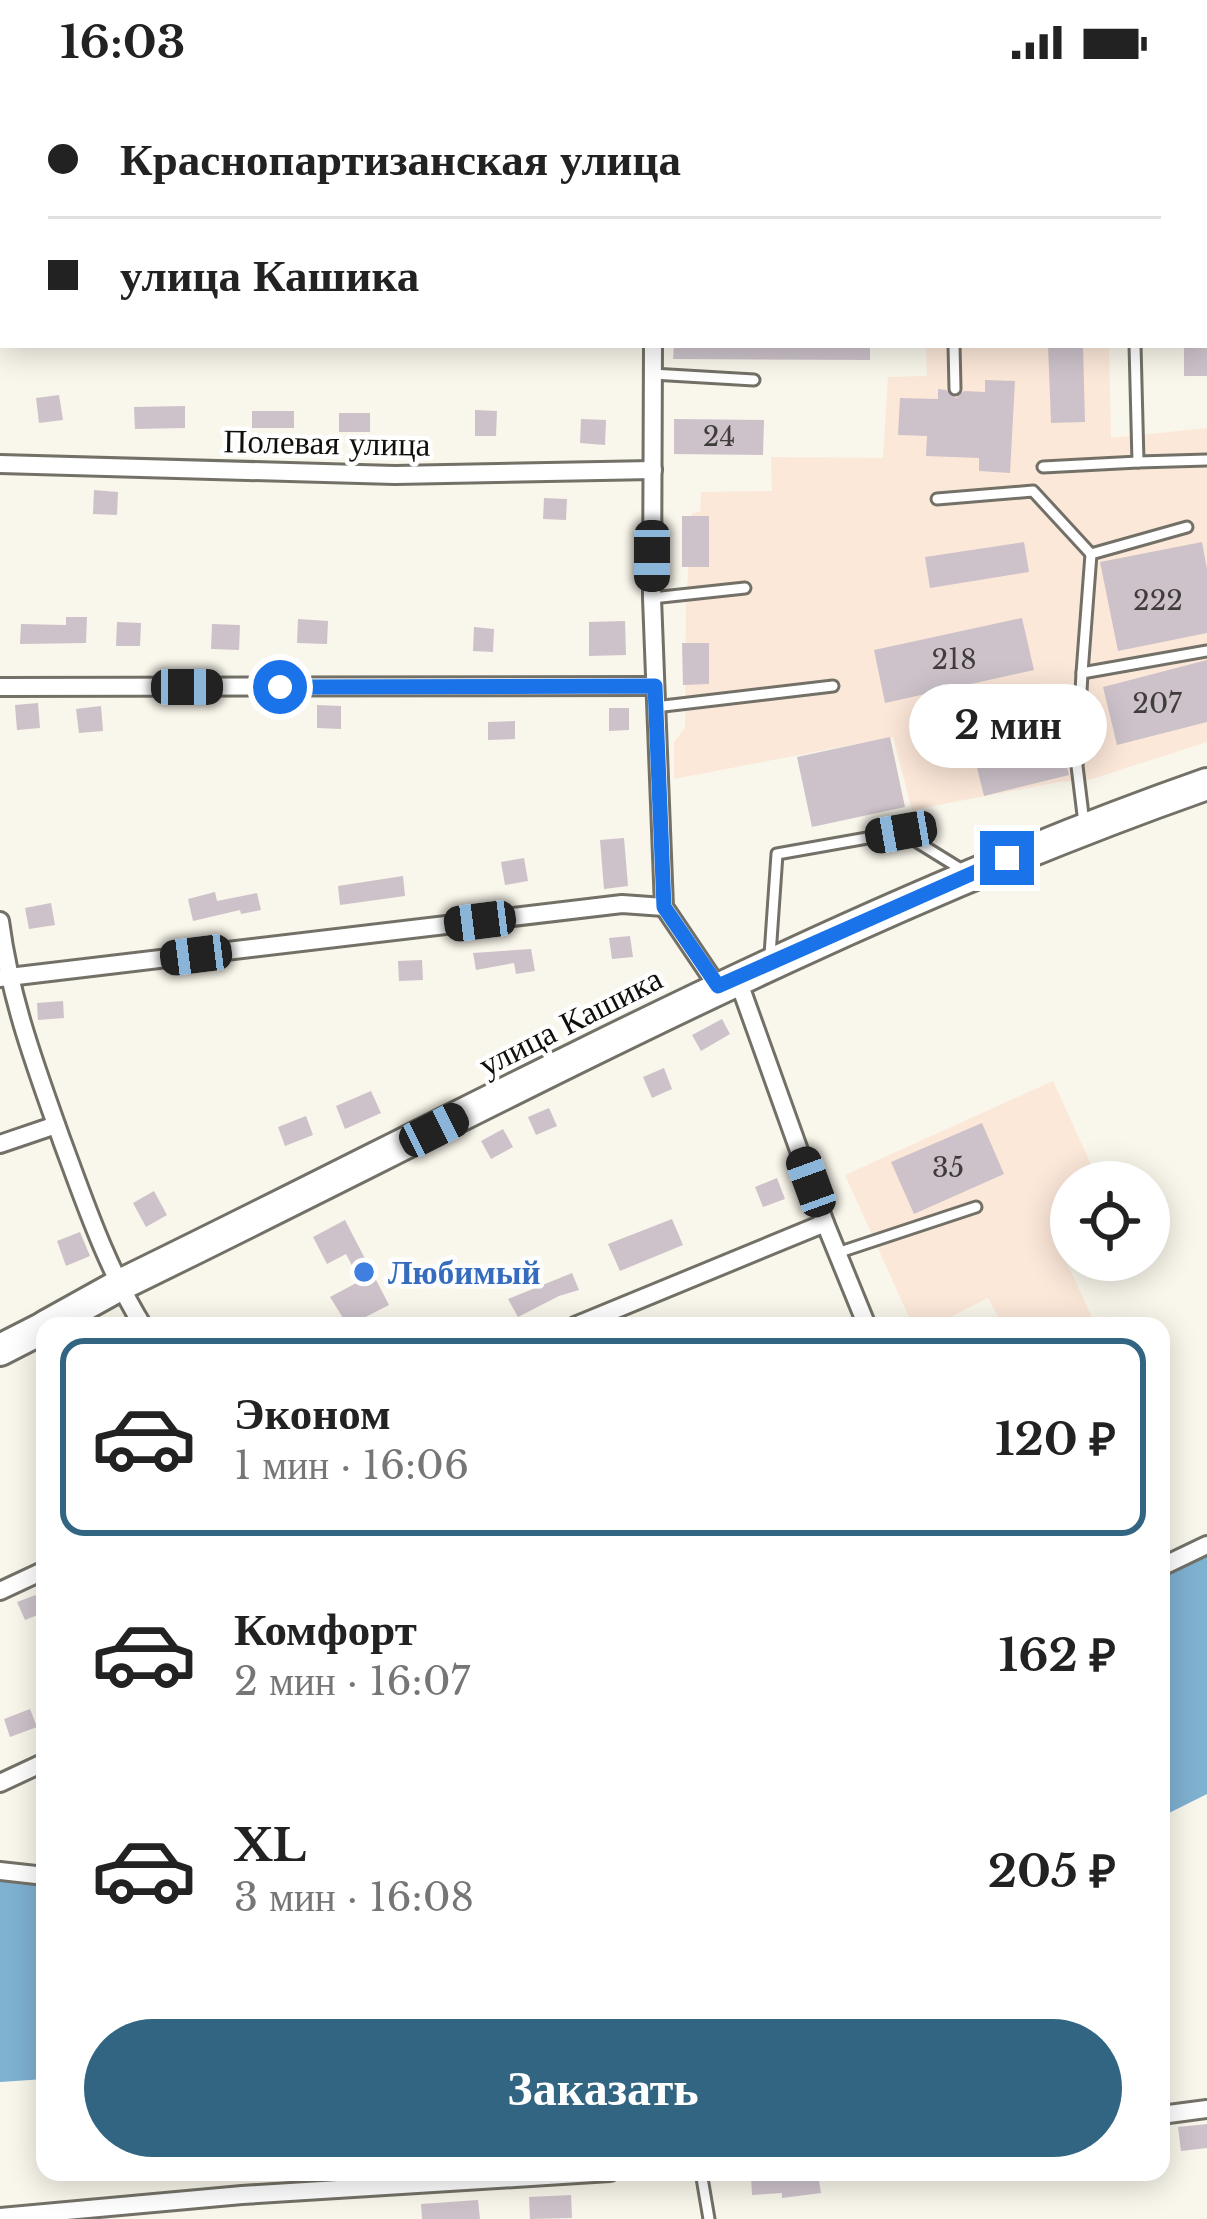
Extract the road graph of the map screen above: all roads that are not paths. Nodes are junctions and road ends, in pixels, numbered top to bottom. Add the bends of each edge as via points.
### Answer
1 (653, 348) edge
2 (954, 348) edge
3 (1135, 348) edge
4 (652, 374) junction
5 (754, 380) dead end
6 (956, 389) dead end
7 (1207, 460) edge
8 (1138, 462) junction
9 (0, 464) edge
10 (1043, 466) dead end
11 (653, 470) junction
12 (937, 499) dead end
13 (1187, 527) dead end
14 (1091, 554) junction
15 (745, 588) dead end
16 (652, 598) junction
17 (1207, 651) edge
18 (1082, 674) junction
19 (655, 686) junction
20 (833, 686) dead end
21 (0, 687) edge
22 (655, 707) junction
23 (1207, 784) edge
24 (1084, 828) junction
25 (969, 873) junction
26 (664, 907) junction
27 (0, 921) edge
28 (769, 964) junction
29 (4, 978) edge
30 (728, 983) junction
31 (56, 1125) junction
32 (0, 1144) edge
33 (976, 1207) dead end
34 (825, 1223) junction
35 (837, 1253) junction
36 (118, 1286) junction
37 (62, 1317) edge
38 (137, 1317) edge
39 (597, 1317) edge
40 (863, 1317) edge
41 (36, 1331) edge
42 (0, 1349) edge
43 (1207, 1544) edge
44 (1170, 1562) edge
45 (36, 1574) edge
46 (0, 1591) edge
47 (36, 1766) edge
48 (0, 1783) edge
49 (0, 1871) edge
50 (36, 1875) edge
51 (1207, 2109) edge
52 (1170, 2114) edge
53 (459, 2181) edge
54 (703, 2181) edge
55 (10, 2217) edge
56 (709, 2219) edge

1 - 4 street
2 - 6 lane
3 - 8 lane
4 - 5 lane
4 - 11 street
7 - 8 lane
8 - 10 lane
9 - 11 street, Полевая улица via 395,475
11 - 16 street
12 - 14 lane via 1033,491
13 - 14 lane
14 - 18 lane
15 - 16 lane
16 - 19 street
17 - 18 lane
18 - 24 lane via 1077,766
19 - 21 street
19 - 22 street
20 - 22 lane
22 - 26 street
23 - 24 highway, улица Кашика
24 - 25 highway, улица Кашика
25 - 28 highway, улица Кашика
25 - 28 lane via 901,832 777,854
26 - 29 street via 622,904
26 - 30 street
27 - 29 street
28 - 30 highway, улица Кашика
29 - 31 street
30 - 34 street
30 - 36 highway, улица Кашика
31 - 32 street
31 - 36 street
33 - 35 lane
34 - 35 street
34 - 39 street
35 - 40 street
36 - 37 highway, улица Кашика
36 - 38 street
41 - 42 highway, улица Кашика
43 - 44 street
45 - 46 street
47 - 48 street
49 - 50 street
51 - 52 street
53 - 55 street
54 - 56 lane

